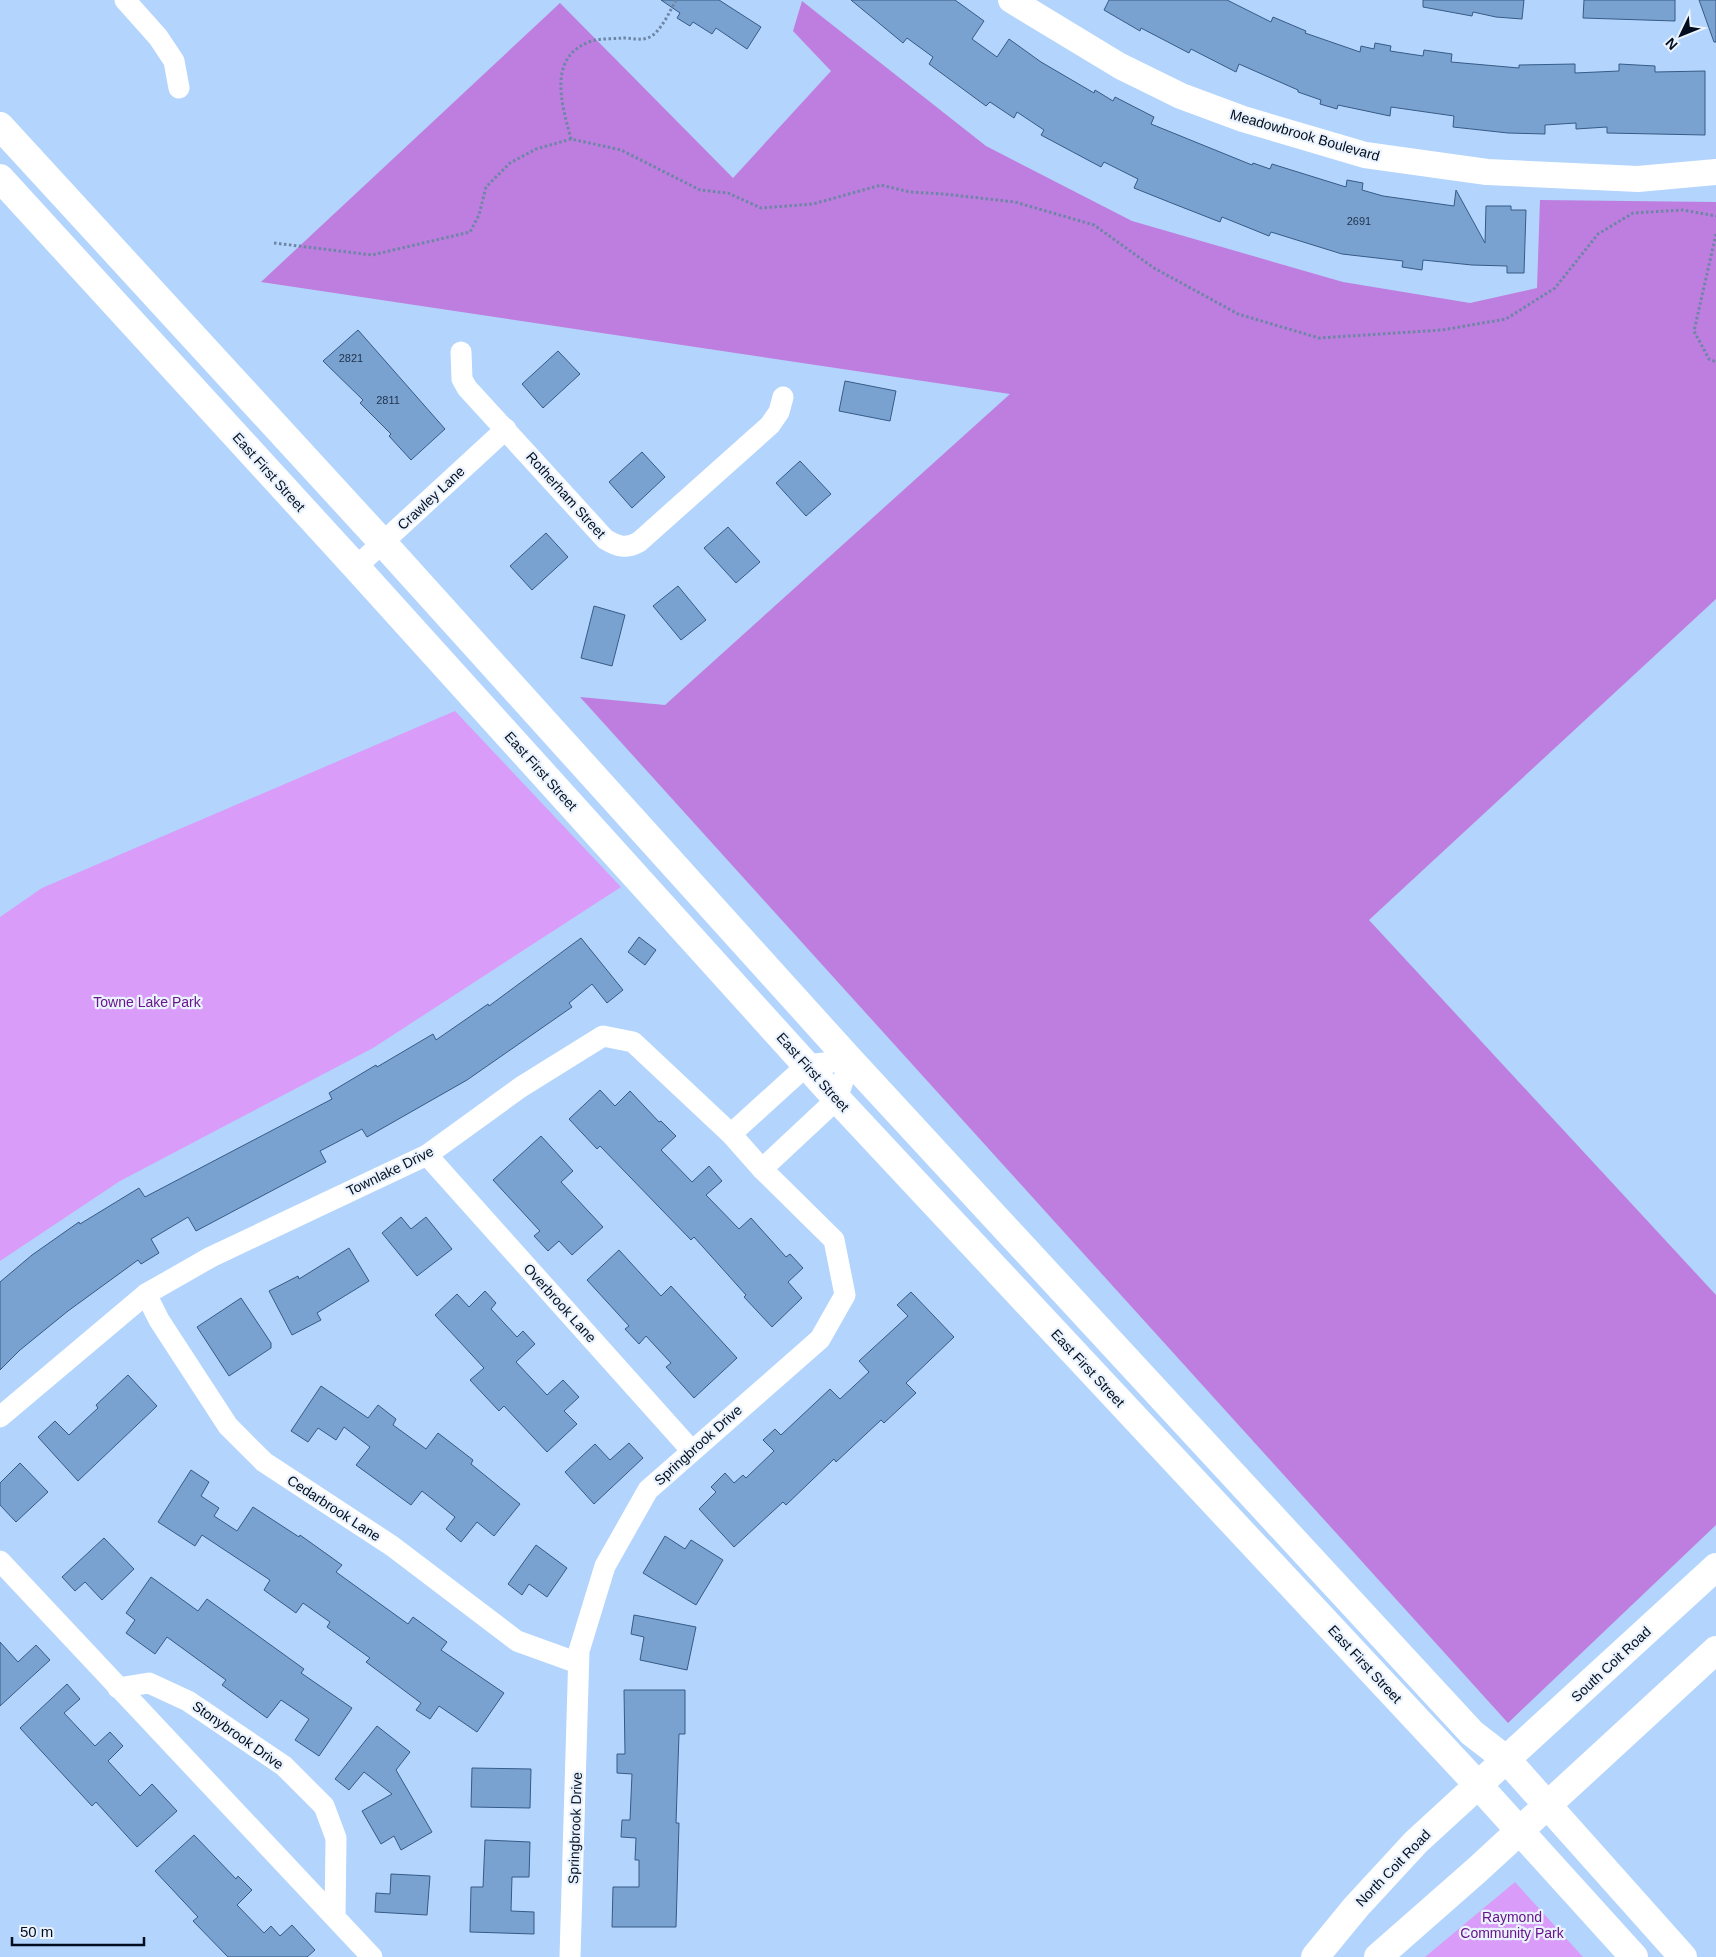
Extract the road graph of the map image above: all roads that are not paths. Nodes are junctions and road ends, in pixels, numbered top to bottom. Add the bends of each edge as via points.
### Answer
1 (125, 0) edge
2 (1010, 0) edge
3 (179, 88) dead end
4 (0, 126) edge
5 (1716, 172) edge
6 (0, 178) edge
7 (461, 352) dead end
8 (783, 397) dead end
9 (506, 429) junction
10 (383, 543) junction
11 (356, 567) junction
12 (850, 1060) junction
13 (807, 1065) junction
14 (837, 1099) junction
15 (731, 1134) junction
16 (427, 1155) junction
17 (762, 1169) junction
18 (146, 1294) junction
19 (0, 1417) edge
20 (692, 1451) junction
21 (0, 1561) edge
22 (1716, 1567) edge
23 (1716, 1650) edge
24 (578, 1663) junction
25 (118, 1688) junction
26 (1507, 1760) junction
27 (1479, 1786) junction
28 (1547, 1805) junction
29 (1519, 1830) junction
30 (335, 1917) junction
31 (372, 1957) edge
32 (570, 1957) edge
33 (1315, 1957) edge
34 (1378, 1957) edge
35 (1634, 1957) edge
36 (1683, 1957) edge

1 - 3 street via 174,61
2 - 5 street, Meadowbrook Boulevard via 1120,66 1180,96 1243,119 1365,155 1496,173 1638,179
4 - 10 main road
6 - 11 main road, East First Street
7 - 9 street, Rotherham Street via 460,369 467,388
8 - 9 street, Rotherham Street via 779,412 770,424 639,542 622,547 605,539
9 - 10 street, Crawley Lane
10 - 11 street, Crawley Lane
10 - 12 main road
11 - 13 main road, East First Street
12 - 13 street
12 - 14 street
12 - 26 main road via 1472,1733
13 - 14 main road, East First Street
13 - 15 street
14 - 17 street
14 - 27 main road, East First Street
15 - 16 street, Townlake Drive via 633,1042 603,1036 521,1087
15 - 17 street, Townlake Drive
16 - 18 street, Townlake Drive via 211,1257
16 - 20 street, Overbrook Lane
17 - 20 street, Springbrook Drive via 834,1240 846,1295 820,1339
18 - 19 street, Townlake Drive
18 - 24 street, Cedarbrook Lane via 159,1320 228,1426 264,1462 392,1546 518,1641
20 - 24 street, Springbrook Drive via 648,1490 606,1566
21 - 25 street
22 - 26 main road, South Coit Road
23 - 28 main road
24 - 32 street, Springbrook Drive
25 - 30 street
25 - 30 street, Stonybrook Drive via 149,1683 188,1701 284,1766 324,1806 336,1838
26 - 27 main road, South Coit Road
26 - 28 main road
27 - 29 main road, East First Street
27 - 33 main road, North Coit Road via 1416,1842 1356,1906
28 - 29 main road
28 - 36 main road
29 - 34 main road
29 - 35 main road, East First Street
30 - 31 street

